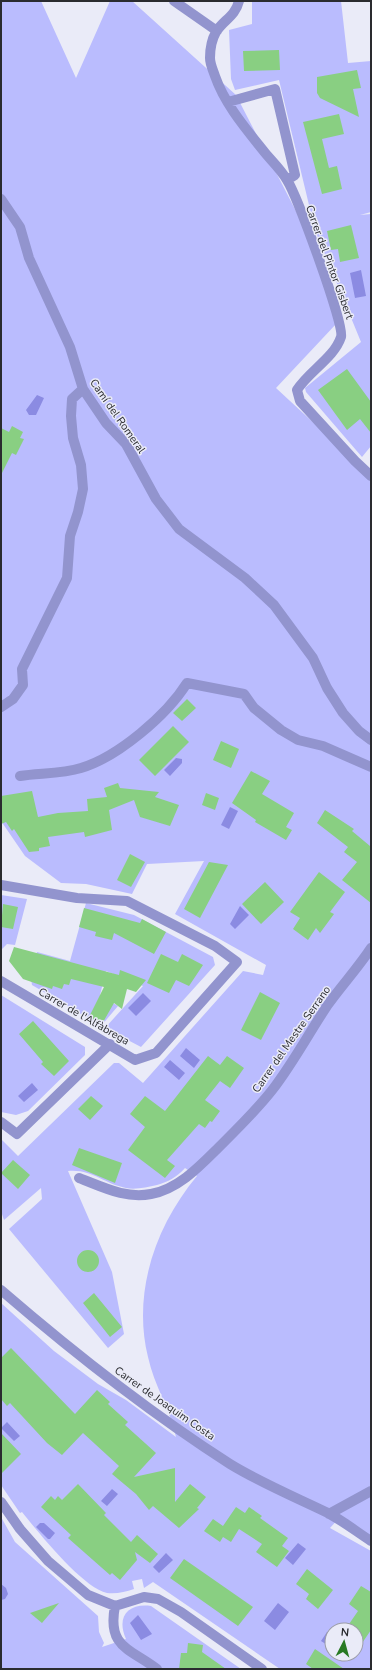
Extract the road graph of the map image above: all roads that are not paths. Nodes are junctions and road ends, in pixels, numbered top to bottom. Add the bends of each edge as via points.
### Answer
1 (174, 1) edge
2 (239, 1) edge
3 (217, 31) junction
4 (228, 102) junction
5 (287, 180) junction
6 (1, 200) edge
7 (83, 389) junction
8 (371, 476) edge
9 (1, 707) edge
10 (371, 740) edge
11 (371, 767) edge
12 (20, 776) dead end
13 (1, 885) edge
14 (371, 948) edge
15 (1, 981) edge
16 (110, 1044) junction
17 (1, 1122) edge
18 (79, 1178) dead end
19 (1, 1290) edge
20 (371, 1491) edge
21 (1, 1502) edge
22 (329, 1514) junction
23 (371, 1541) edge
24 (115, 1606) junction
25 (157, 1669) edge
26 (262, 1669) edge

1 - 3 street
2 - 3 street via 234,15
3 - 4 street, Carrer del Pintor Gisbert via 212,43 210,60 219,88
4 - 5 street, Carrer del Pintor Gisbert via 246,130
4 - 5 street via 275,89 295,175
5 - 8 street, Carrer del Pintor Gisbert via 341,322 342,336 336,347 304,379 297,390 300,401
6 - 7 street, Camí del Romeral via 20,227 29,258 68,341
7 - 9 street via 72,399 70,416 81,465 83,489 70,536 67,578 22,669 23,685 13,699
7 - 10 street, Camí del Romeral via 106,423 126,444 156,498 179,529 245,578 274,605 313,658 327,688 343,713
11 - 12 street via 323,746 298,740 254,708 244,694 187,683 177,699 131,740 111,754 80,768
13 - 16 street, Carrer de l'Alfàbrega via 77,898 127,901 215,946 238,962 156,1053 135,1060
14 - 18 street, Carrer del Mestre Serrano via 329,1004 273,1089 239,1128 180,1183 152,1194 134,1196 117,1193
15 - 16 street, Carrer de l'Alfàbrega
16 - 17 street via 17,1134
19 - 22 street, Carrer de Joaquim Costa via 87,1363 165,1420 232,1465
20 - 22 street
21 - 24 street via 48,1561 88,1595
22 - 23 street, Carrer de Joaquim Costa
24 - 25 street via 112,1622 116,1639
24 - 26 street via 144,1597 158,1599 181,1612

